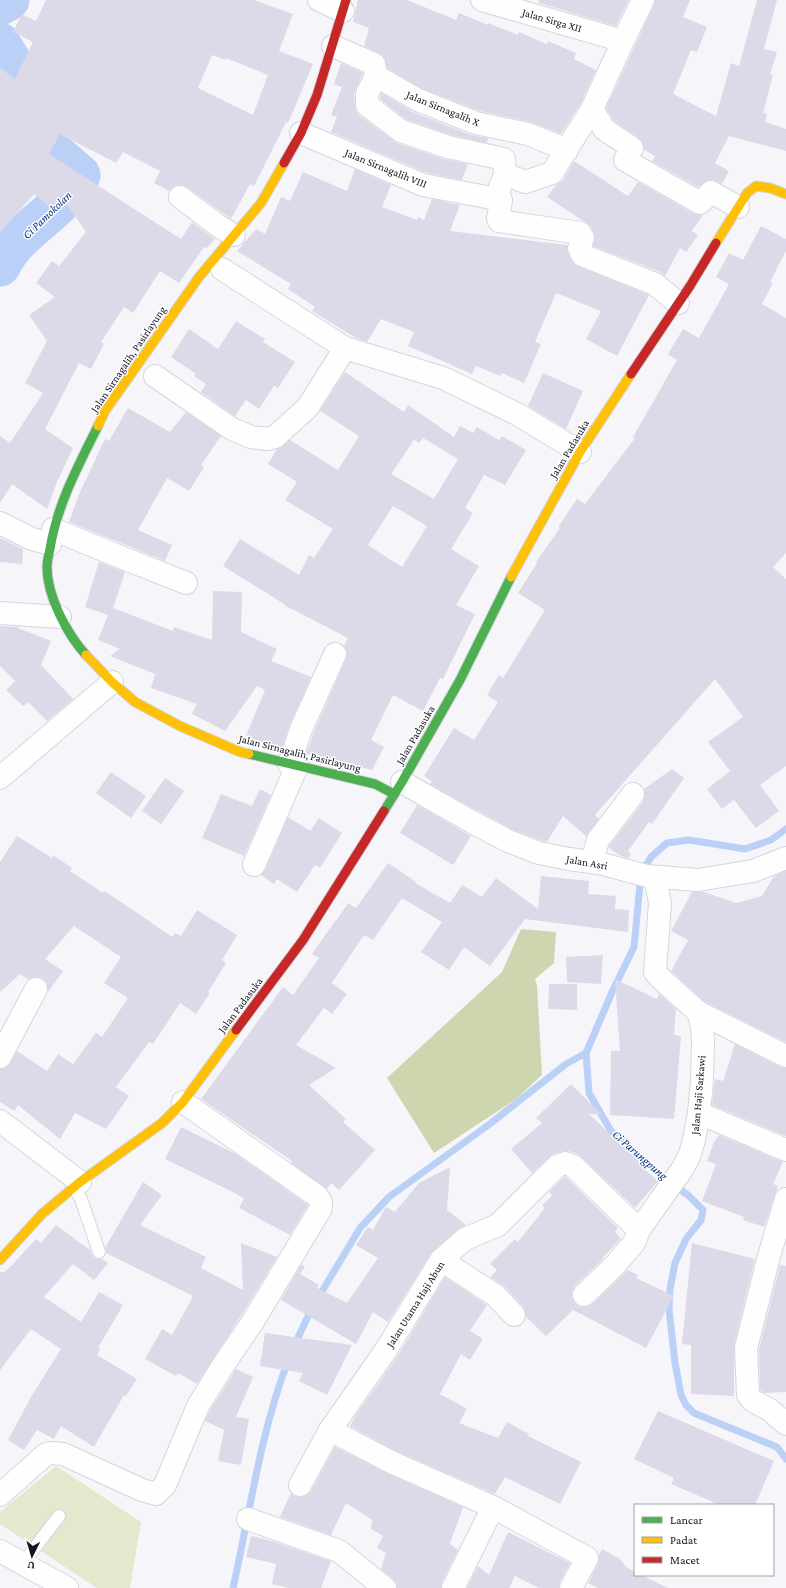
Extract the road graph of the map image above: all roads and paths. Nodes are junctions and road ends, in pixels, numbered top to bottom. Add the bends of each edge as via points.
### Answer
1 (319, 0) edge
2 (482, 0) edge
3 (643, 0) edge
4 (344, 5) edge
5 (623, 41) junction
6 (333, 46) junction
7 (376, 76) junction
8 (592, 109) junction
9 (301, 133) junction
10 (567, 150) junction
11 (505, 174) junction
12 (786, 194) edge
13 (180, 197) dead end
14 (497, 199) junction
15 (738, 207) junction
16 (234, 235) junction
17 (222, 269) dead end
18 (678, 303) junction
19 (345, 348) junction
20 (155, 376) dead end
21 (580, 452) junction
22 (0, 523) edge
23 (52, 537) junction
24 (186, 582) dead end
25 (0, 614) edge
26 (60, 617) junction
27 (335, 654) dead end
28 (112, 682) junction
29 (293, 765) junction
30 (0, 778) edge
31 (398, 788) junction
32 (633, 794) dead end
33 (786, 858) edge
34 (592, 862) junction
35 (254, 865) dead end
36 (643, 874) junction
37 (36, 989) dead end
38 (698, 1012) junction
39 (786, 1056) edge
40 (0, 1057) edge
41 (183, 1102) junction
42 (699, 1113) junction
43 (0, 1121) edge
44 (786, 1150) edge
45 (77, 1185) junction
46 (786, 1199) edge
47 (639, 1230) junction
48 (100, 1252) dead end
49 (0, 1260) edge
50 (441, 1260) junction
51 (584, 1295) dead end
52 (514, 1315) dead end
53 (786, 1424) edge
54 (330, 1430) junction
55 (300, 1485) dead end
56 (0, 1495) edge
57 (493, 1507) junction
58 (59, 1516) dead end
59 (248, 1519) dead end
60 (0, 1551) edge
61 (23, 1563) junction
62 (67, 1588) edge
63 (385, 1588) edge
64 (453, 1588) edge
65 (571, 1588) edge

1 - 4 street
2 - 5 street, Jalan Sirga XII
3 - 5 street
4 - 6 street, Jalan Sirnagalih, Pasirlayung
5 - 8 street
6 - 7 street, Jalan Sirnagalih X via 374,64
6 - 9 street, Jalan Sirnagalih, Pasirlayung
7 - 10 street, Jalan Sirnagalih X via 418,100 476,123 528,134
7 - 11 street via 367,94 367,105 375,112 401,131 448,148 504,159
8 - 10 street
8 - 15 street via 604,129 632,148 625,160 700,203 711,192
9 - 14 street, Jalan Sirnagalih VIII via 423,185
9 - 16 street, Jalan Sirnagalih, Pasirlayung via 261,203
10 - 11 street via 552,173 525,182
11 - 14 street
12 - 15 street, Jalan Padasuka via 756,186 747,193
13 - 16 street
14 - 18 street via 501,200 499,221 580,233 583,238 579,248 582,255 655,284
15 - 18 street, Jalan Padasuka
16 - 23 street, Jalan Sirnagalih, Pasirlayung via 190,289 105,411 68,487
17 - 19 street
18 - 21 street, Jalan Padasuka
19 - 20 street via 308,407 275,437 267,439 251,437 232,429
19 - 21 street via 443,378 517,414
21 - 31 street, Jalan Padasuka via 515,569 460,680
22 - 23 street via 32,539
23 - 24 street via 113,554
23 - 26 street, Jalan Sirnagalih, Pasirlayung via 47,567
25 - 26 street
26 - 28 street, Jalan Sirnagalih, Pasirlayung via 80,648
27 - 29 street via 302,727
28 - 29 street, Jalan Sirnagalih, Pasirlayung via 135,702 208,739 240,752
28 - 30 street
29 - 31 street, Jalan Sirnagalih, Pasirlayung
29 - 35 street
31 - 34 street, Jalan Asri via 508,841 539,853
31 - 41 street, Jalan Padasuka via 304,940
32 - 34 street via 598,840
33 - 36 street, Jalan Asri via 753,871 698,880
34 - 36 street, Jalan Asri
36 - 38 street via 660,903 655,972
37 - 40 street
38 - 39 street
38 - 42 street, Jalan Haji Sarkawi via 703,1040
41 - 45 street, Jalan Padasuka via 162,1122
41 - 56 street via 317,1196 321,1208 252,1323 198,1406 165,1485 156,1494 63,1454 52,1453 46,1454
42 - 44 street
42 - 47 street, Jalan Haji Sarkawi via 690,1154 683,1168
43 - 45 street
45 - 48 lane
45 - 49 street, Jalan Padasuka via 42,1214
46 - 53 street via 746,1348 748,1395
47 - 50 street, Jalan Utama Haji Abun via 573,1166 565,1163 557,1166 498,1225 464,1239
47 - 51 street, Jalan Haji Sarkawi via 634,1243
50 - 52 street via 495,1295
50 - 54 street, Jalan Utama Haji Abun via 386,1350
54 - 55 street, Jalan Utama Haji Abun
54 - 57 street via 391,1462
57 - 64 street
57 - 65 street via 587,1558
58 - 61 lane
59 - 63 street via 339,1551
60 - 61 street
61 - 62 street

